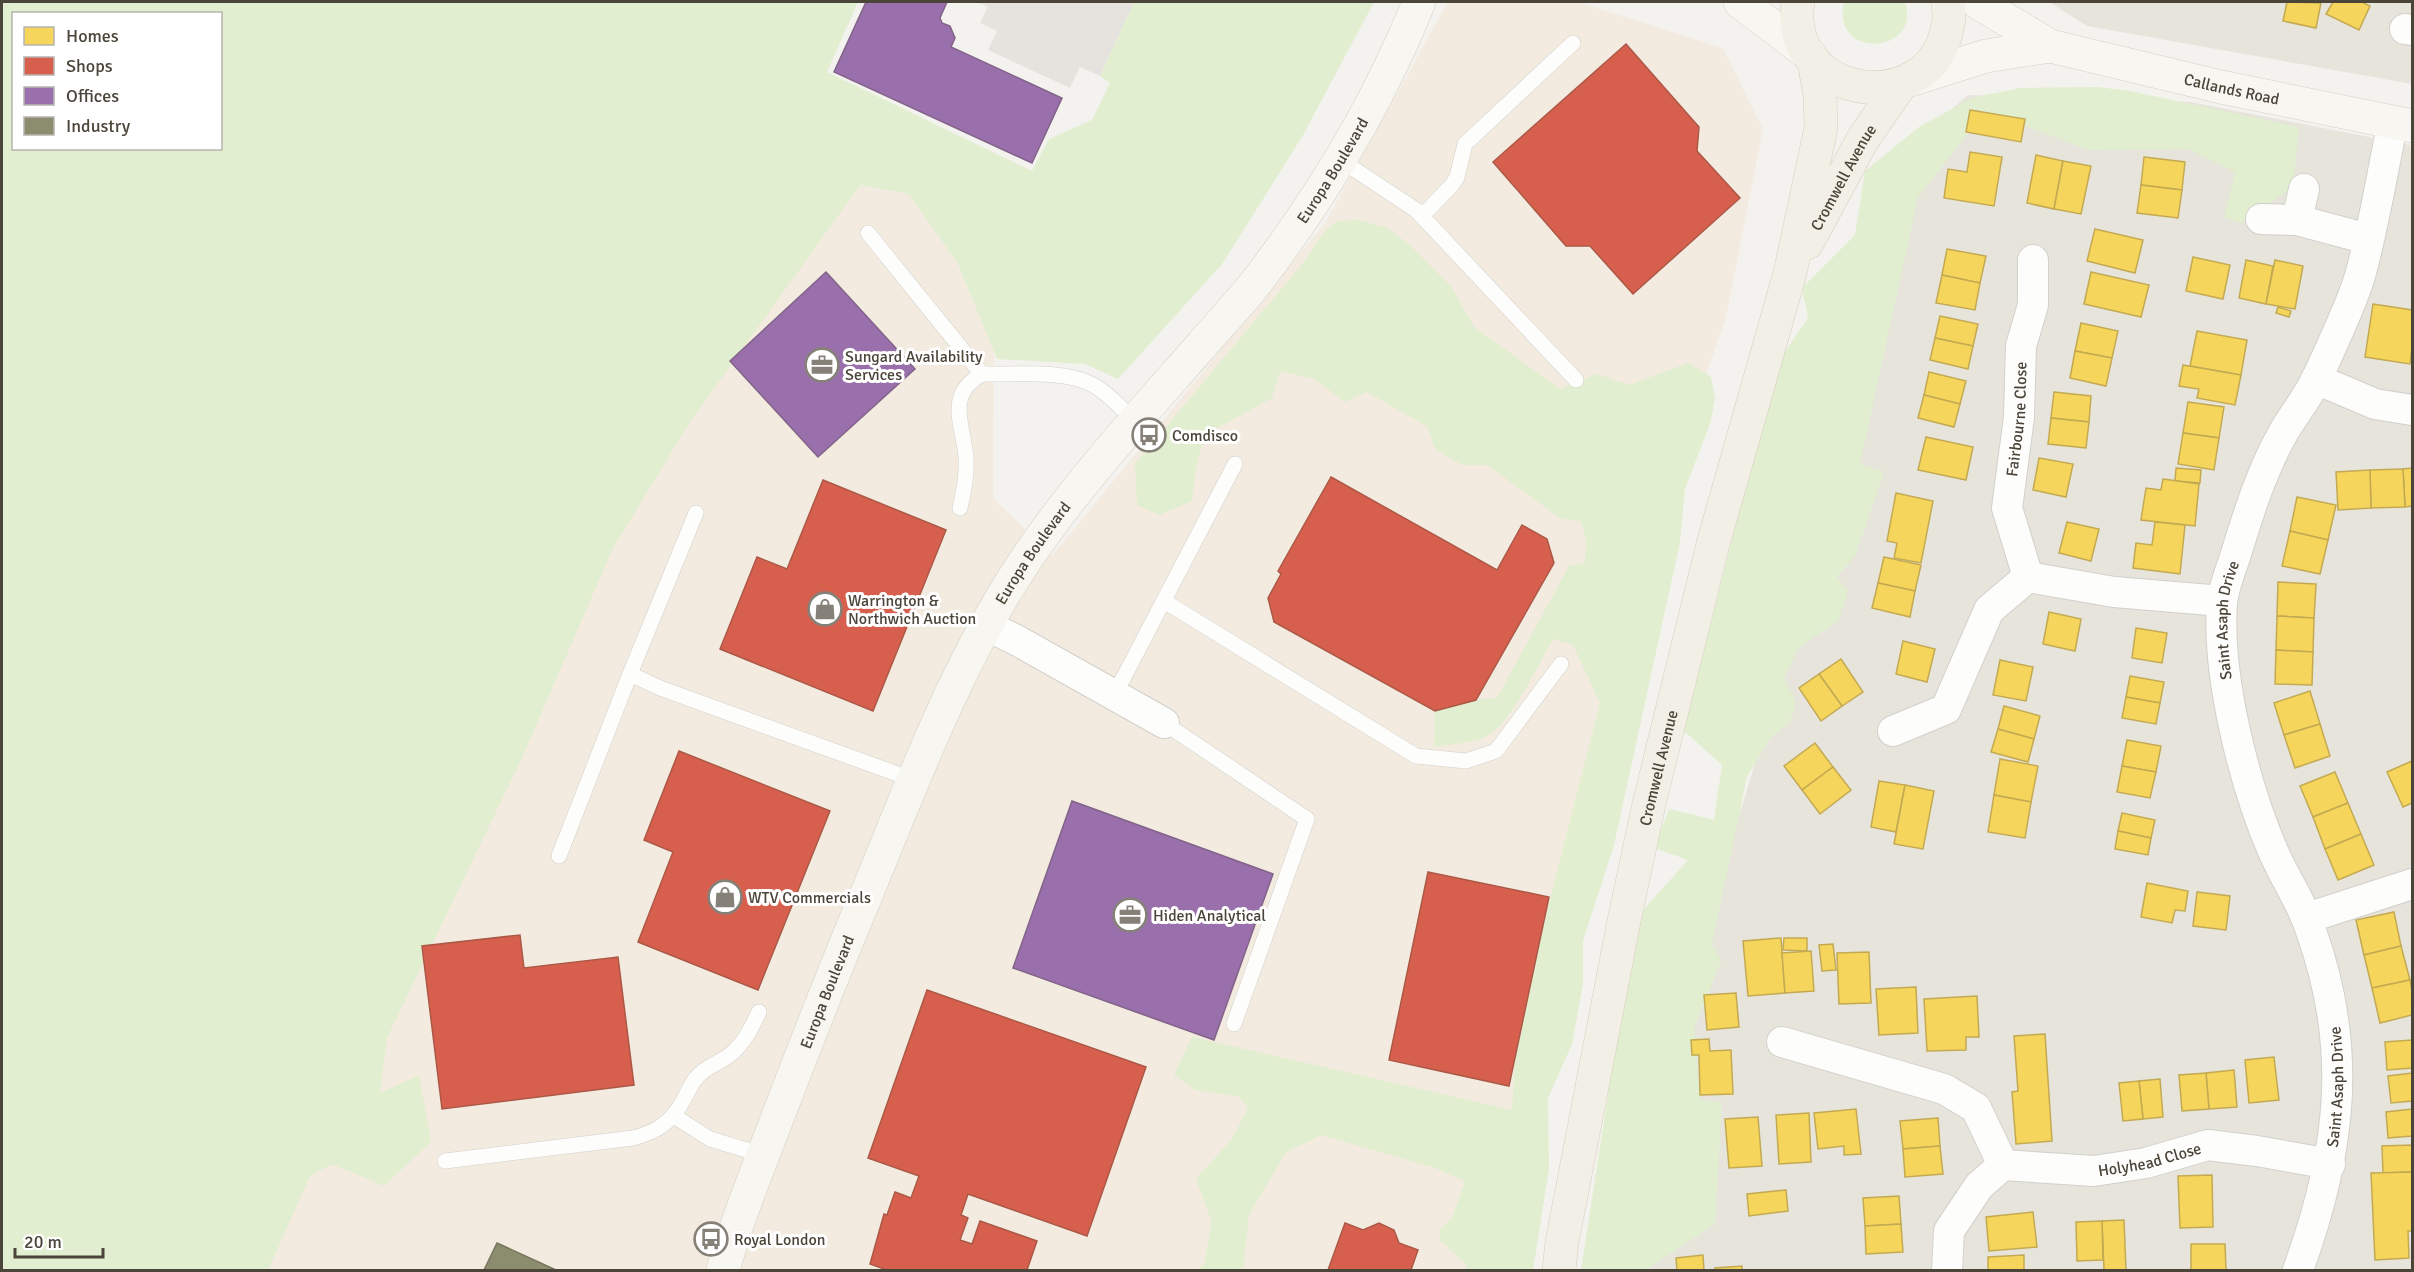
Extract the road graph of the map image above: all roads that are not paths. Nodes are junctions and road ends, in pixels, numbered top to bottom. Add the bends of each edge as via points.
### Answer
1 (1419, 2) edge
2 (1740, 2) edge
3 (1798, 2) edge
4 (1948, 2) edge
5 (1977, 2) edge
6 (1573, 43) dead end
7 (2050, 46) junction
8 (1812, 58) junction
9 (1905, 82) junction
10 (2403, 124) edge
11 (1339, 159) junction
12 (2304, 189) dead end
13 (1422, 216) junction
14 (2261, 219) dead end
15 (2297, 220) junction
16 (868, 233) dead end
17 (2368, 239) junction
18 (2033, 260) dead end
19 (1790, 273) junction
20 (982, 374) junction
21 (1576, 380) dead end
22 (2316, 380) junction
23 (2412, 410) edge
24 (1135, 421) junction
25 (1235, 464) dead end
26 (960, 508) dead end
27 (696, 513) dead end
28 (2028, 577) junction
29 (1164, 601) junction
30 (2222, 601) junction
31 (986, 625) junction
32 (1561, 664) dead end
33 (630, 674) junction
34 (1114, 696) junction
35 (1164, 723) joint
36 (1893, 731) dead end
37 (914, 780) junction
38 (559, 855) dead end
39 (2412, 884) edge
40 (2307, 918) junction
41 (759, 1012) dead end
42 (1234, 1024) dead end
43 (1782, 1042) dead end
44 (675, 1116) junction
45 (763, 1155) junction
46 (445, 1161) dead end
47 (2330, 1164) junction
48 (2002, 1165) junction
49 (723, 1270) edge
50 (1559, 1270) edge
51 (1947, 1270) edge
52 (2298, 1270) edge

1 - 11 street, Europa Boulevard via 1380,86
2 - 8 street
3 - 8 main road, Cromwell Avenue via 1800,34
4 - 9 main road, Cromwell Avenue via 1948,24 1941,46 1928,65
5 - 7 street, Callands Road
6 - 13 lane via 1465,144 1457,177
7 - 9 street, Callands Road via 1986,56
7 - 10 street, Callands Road via 2221,87
8 - 9 main road via 1832,77 1854,87 1878,89
8 - 19 main road, Cromwell Avenue via 1820,95 1821,128
9 - 19 main road, Cromwell Avenue via 1863,139
10 - 17 street, Saint Asaph Drive
11 - 13 lane
11 - 24 street, Europa Boulevard via 1256,282
12 - 15 street
13 - 21 lane
14 - 15 street
15 - 17 street
16 - 20 lane
17 - 22 street, Saint Asaph Drive via 2359,278
18 - 28 street, Fairbourne Close via 2033,305 2021,346 2019,417 2007,508
19 - 50 main road, Cromwell Avenue via 1713,544 1650,804 1624,921
20 - 24 lane via 1076,378 1092,384
20 - 26 lane via 961,394 958,410 966,456
22 - 23 street via 2372,417
22 - 30 street, Saint Asaph Drive via 2268,463
24 - 31 street, Europa Boulevard via 1036,545
25 - 29 lane
27 - 33 lane
28 - 30 street via 2114,592
28 - 36 street via 1989,610 1946,709
29 - 32 lane via 1416,756 1466,761 1496,751
29 - 34 lane
30 - 40 street, Saint Asaph Drive via 2222,644 2232,714 2249,783 2273,851
31 - 34 street
31 - 37 street, Europa Boulevard via 948,699
33 - 37 lane
33 - 38 lane
34 - 35 street
35 - 42 lane via 1307,819
37 - 45 street, Europa Boulevard via 826,990
39 - 40 street
40 - 47 street, Saint Asaph Drive via 2328,985 2337,1048 2337,1110
41 - 44 lane via 742,1043 697,1077
43 - 48 street via 1944,1089 1976,1108
44 - 45 lane via 710,1139
44 - 46 lane via 662,1127 633,1138
45 - 49 street, Europa Boulevard
47 - 48 street, Holyhead Close via 2208,1145 2146,1163 2094,1171
47 - 52 street, Saint Asaph Drive
48 - 51 street via 1979,1186 1949,1231

